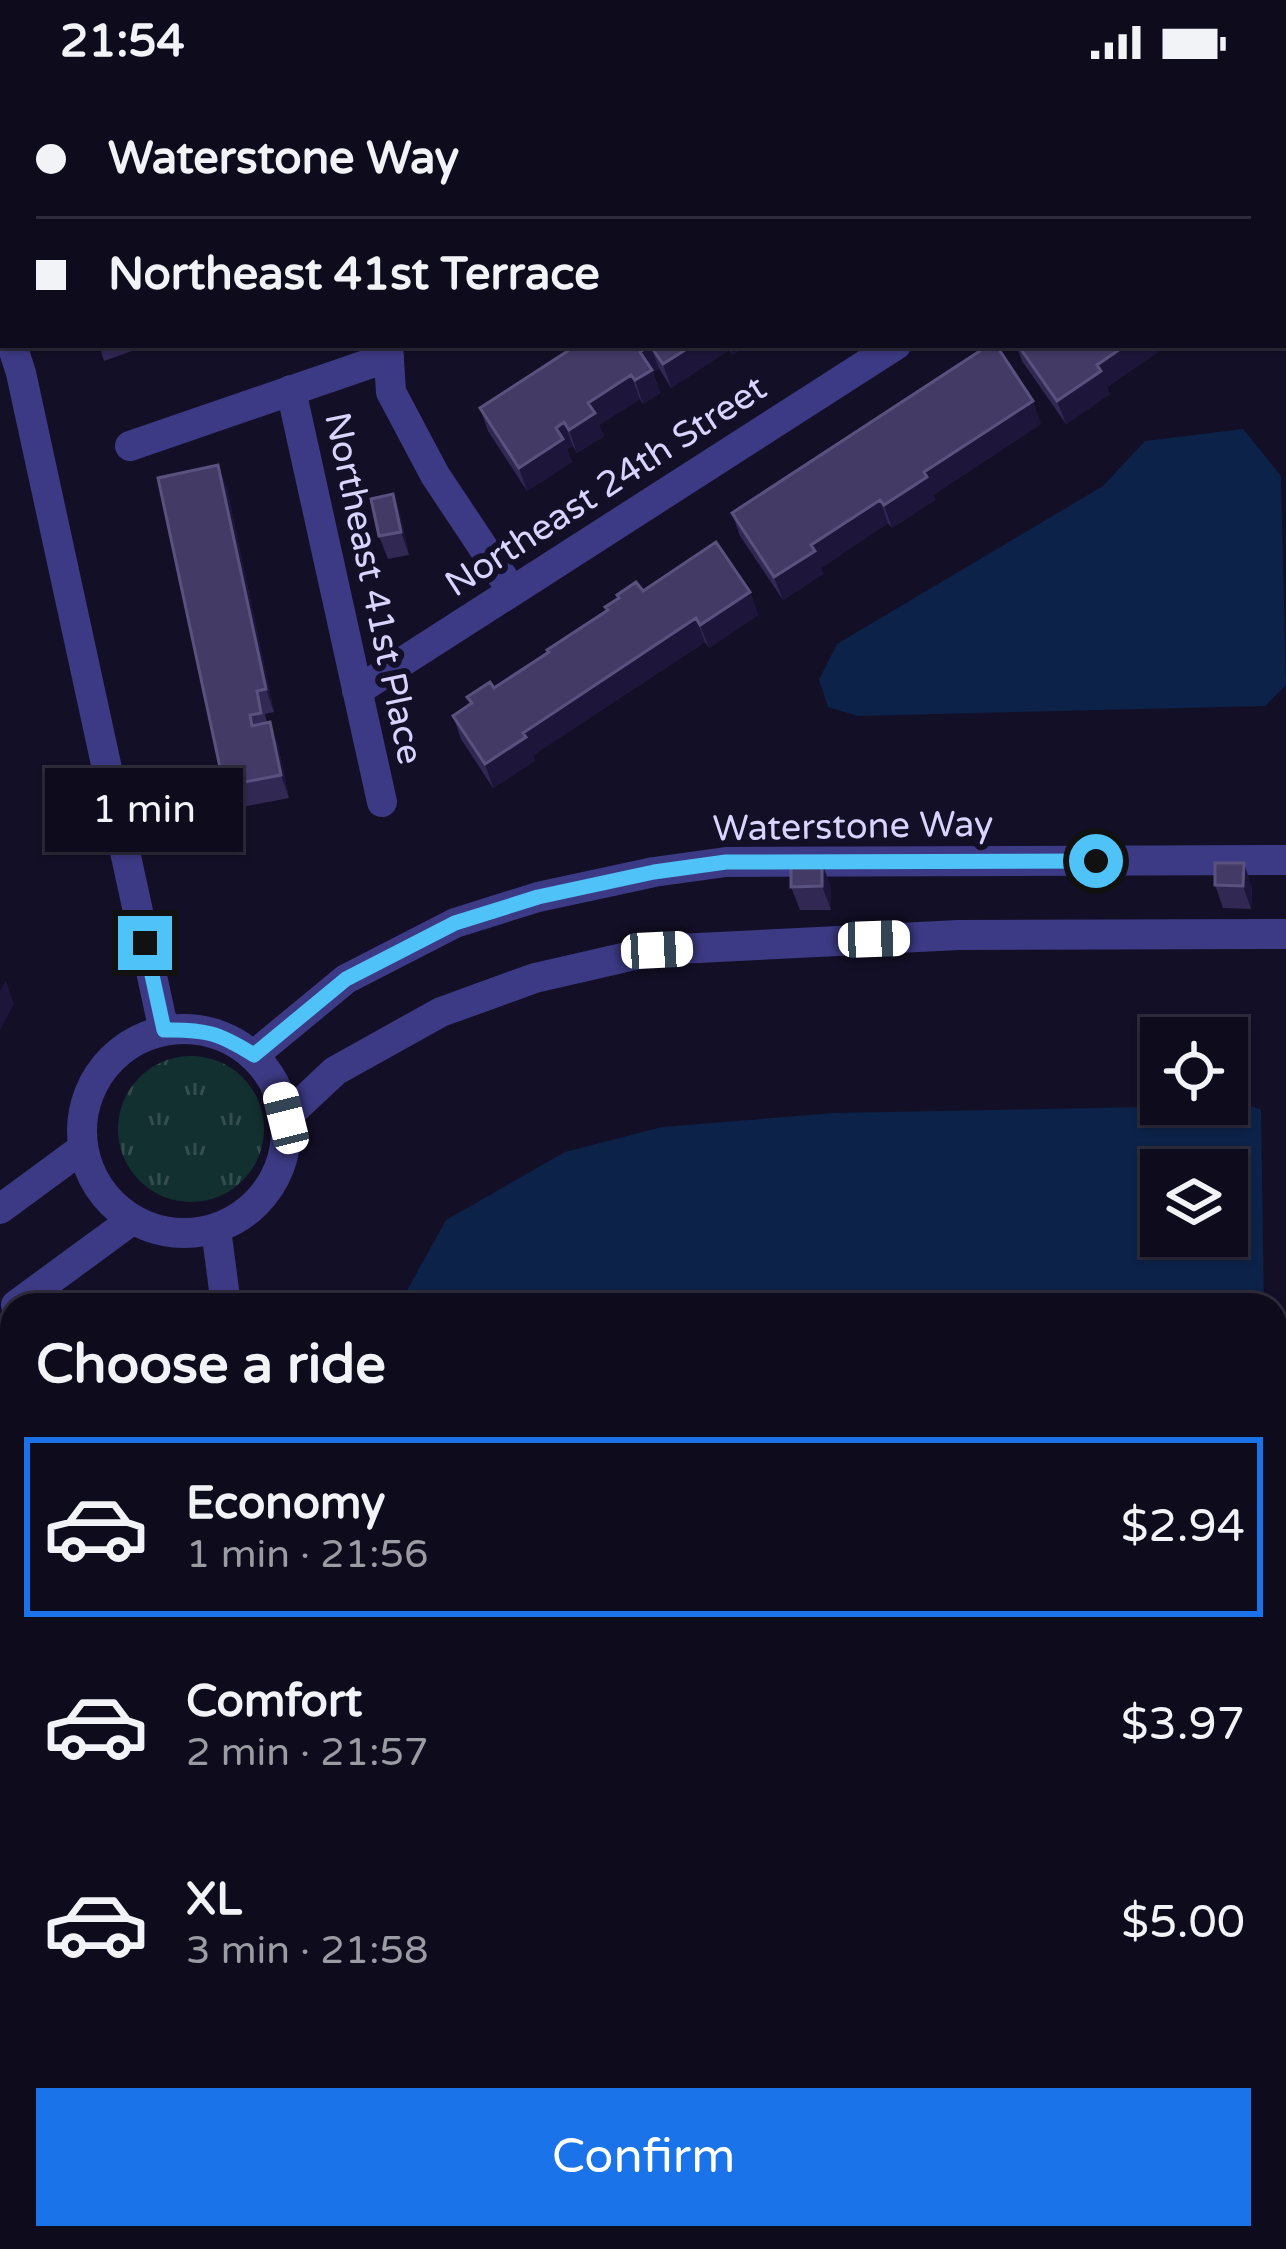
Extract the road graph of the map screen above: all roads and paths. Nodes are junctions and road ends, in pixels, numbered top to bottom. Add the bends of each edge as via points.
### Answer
1 (13, 348) edge
2 (891, 348) edge
3 (389, 351) edge
4 (291, 390) junction
5 (130, 446) dead end
6 (512, 591) junction
7 (358, 691) junction
8 (382, 802) dead end
9 (1286, 860) edge
10 (1286, 934) edge
11 (164, 1030) junction
12 (254, 1055) junction
13 (286, 1118) junction
14 (82, 1148) junction
15 (0, 1209) edge
16 (132, 1220) junction
17 (216, 1228) junction
18 (32, 1293) edge
19 (224, 1293) edge

1 - 11 street
2 - 6 street, Northeast 24th Street
3 - 4 street
3 - 6 street, Northeast 41st Place via 391,392
4 - 5 street
4 - 7 street, Northeast 41st Place
6 - 7 street, Northeast 24th Street
7 - 8 street, Northeast 41st Place
9 - 12 street, Waterstone Way via 726,862 654,872 455,923 346,979
10 - 13 street via 959,935 657,950 535,978 442,1012 335,1071
11 - 12 street via 196,1029
11 - 14 street via 109,1061 82,1117
12 - 13 street
13 - 17 street via 285,1153 272,1186 247,1213
14 - 15 street
14 - 16 street via 92,1177
16 - 17 street via 173,1233
16 - 18 street
17 - 19 street

